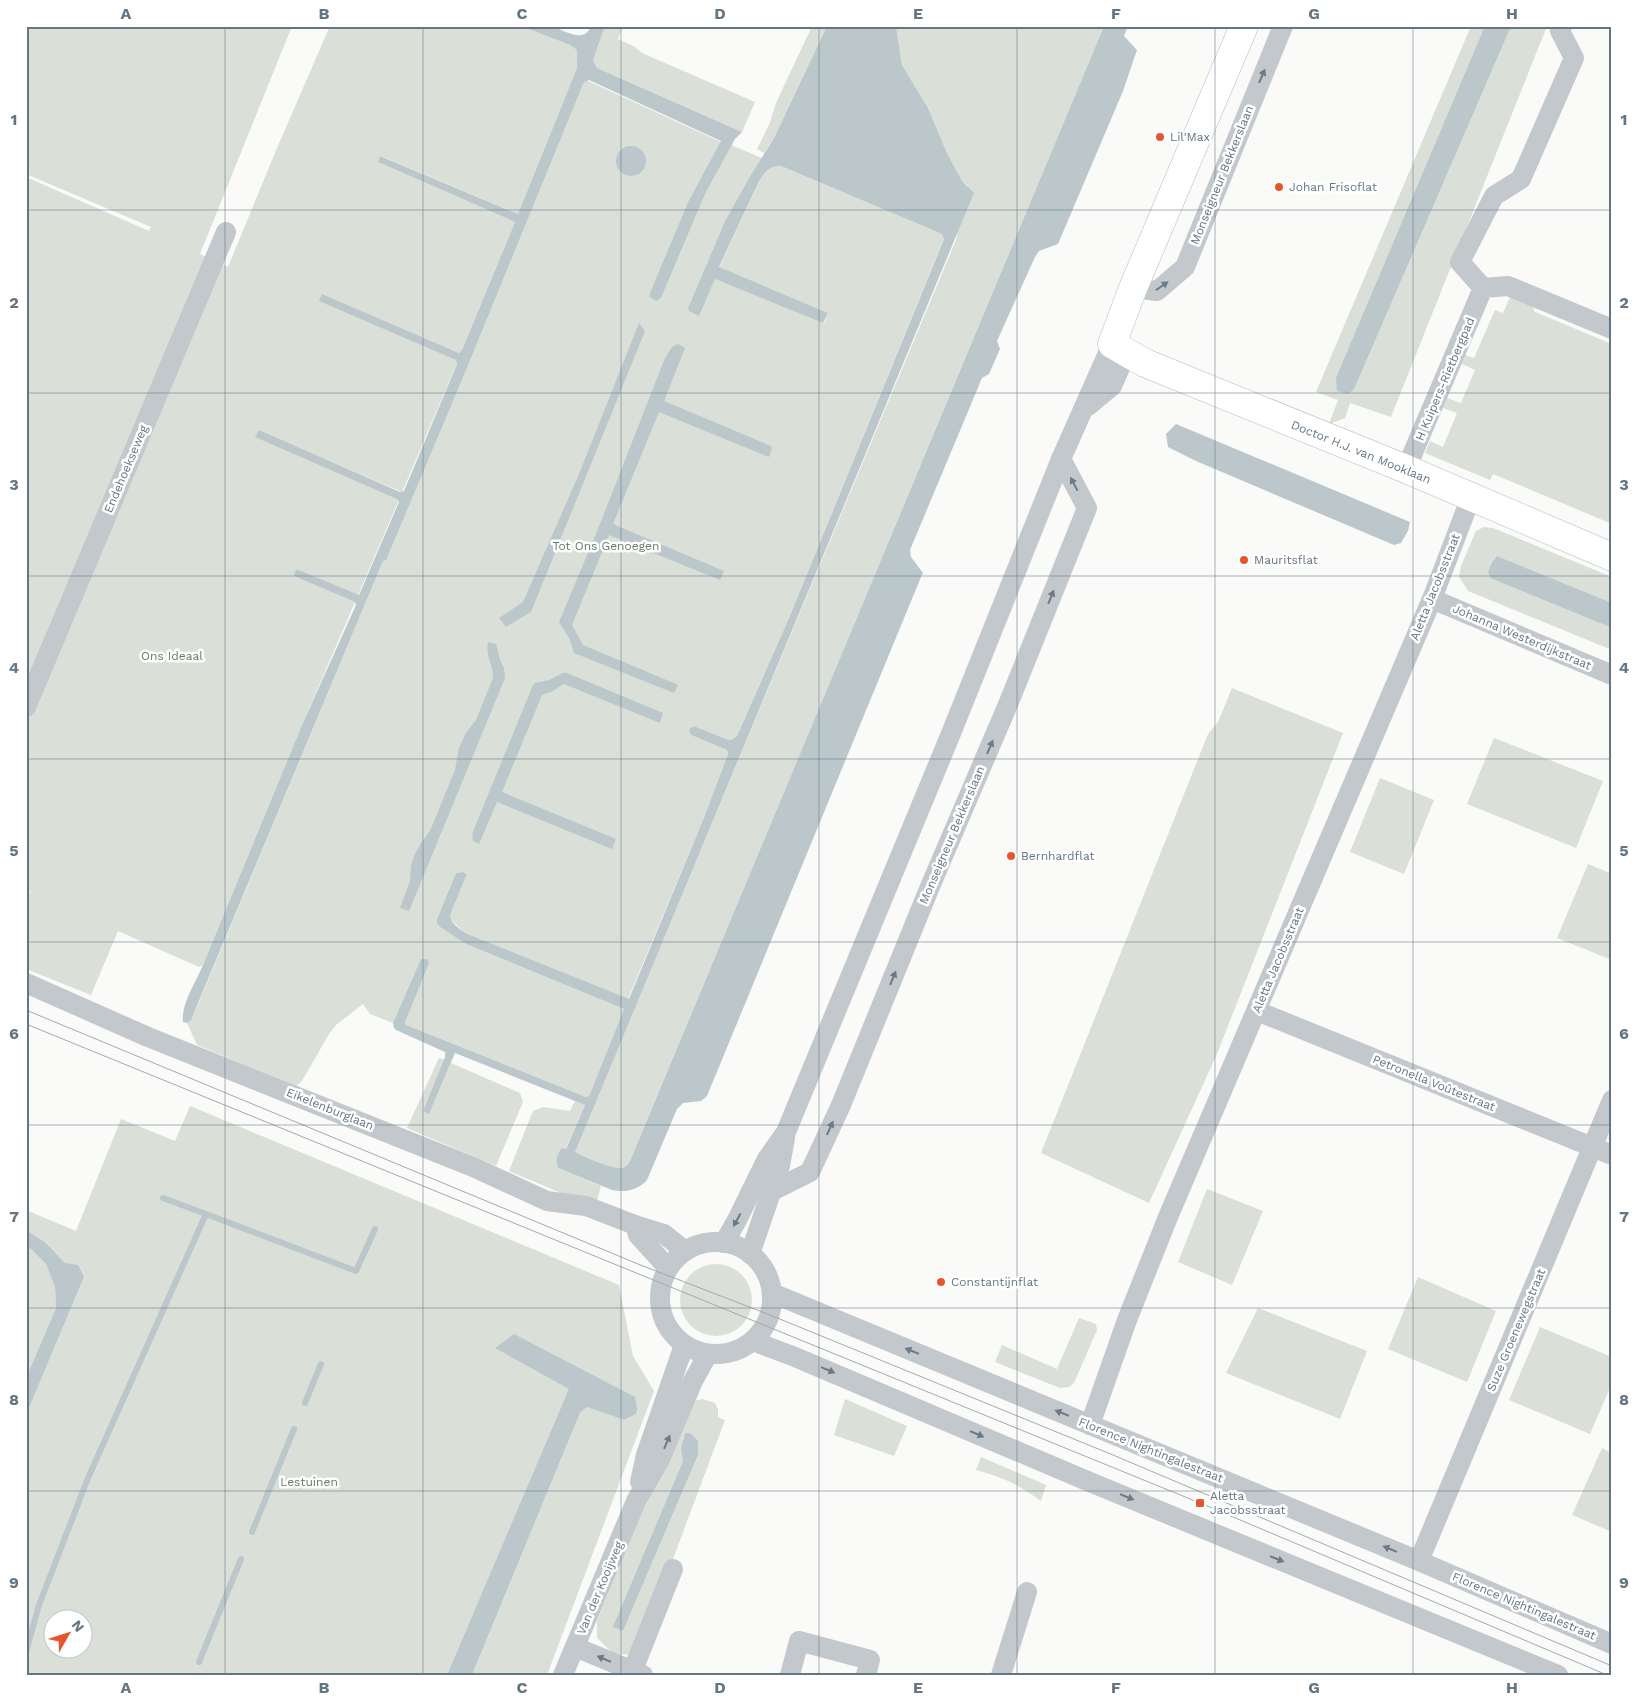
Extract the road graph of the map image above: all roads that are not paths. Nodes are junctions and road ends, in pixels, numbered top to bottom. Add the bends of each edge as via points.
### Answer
1 (1244, 26) edge
2 (1283, 26) edge
3 (1562, 26) edge
4 (226, 232) dead end
5 (1133, 288) junction
6 (1483, 288) junction
7 (1612, 329) edge
8 (1119, 349) junction
9 (1061, 459) junction
10 (1406, 469) junction
11 (1471, 497) junction
12 (1612, 558) edge
13 (1432, 598) junction
14 (1612, 675) edge
15 (26, 707) edge
16 (26, 983) edge
17 (1257, 1011) junction
18 (1612, 1100) edge
19 (1592, 1147) junction
20 (1612, 1156) edge
21 (763, 1188) junction
22 (636, 1225) junction
23 (724, 1242) junction
24 (685, 1251) junction
25 (750, 1254) junction
26 (668, 1268) junction
27 (772, 1294) junction
28 (753, 1341) junction
29 (684, 1345) junction
30 (708, 1354) junction
31 (1090, 1425) junction
32 (636, 1501) junction
33 (1419, 1561) junction
34 (673, 1569) dead end
35 (1027, 1592) dead end
36 (1612, 1644) edge
37 (575, 1647) junction
38 (635, 1674) edge
39 (563, 1675) edge
40 (790, 1675) edge
41 (866, 1675) edge
42 (1001, 1675) edge
43 (1558, 1675) edge

1 - 5 street
5 -> 2 street, Monseigneur Bekkerslaan via 1157,291 1185,267
3 - 6 street via 1560,31 1574,58 1521,178 1494,196 1460,262
4 - 15 street, Endehoekseweg
5 - 8 street
6 - 7 street via 1508,286
6 - 10 street, H Kuipers-Rietbergpad
8 - 9 street via 1082,411
8 - 10 street, Doctor H.J. van Mooklaan
9 - 21 street via 786,1132 767,1159
21 -> 9 street, Monseigneur Bekkerslaan via 810,1172 1009,702 1087,508
10 - 11 street, Doctor H.J. van Mooklaan
11 - 12 street, Doctor H.J. van Mooklaan
11 - 13 street, Aletta Jacobsstraat
13 - 14 street, Johanna Westerdijkstraat
13 - 17 street, Aletta Jacobsstraat
16 - 22 street, Eikelenburglaan via 148,1037 473,1167 547,1202 586,1206
17 - 19 street, Petronella Voûtestraat
17 - 31 street, Aletta Jacobsstraat via 1126,1320
18 - 19 street, Suze Groenewegstraat
19 - 20 street, Petronella Voûtestraat
19 - 33 street, Suze Groenewegstraat
21 -> 23 street
21 - 25 street
22 - 24 street, Eikelenburglaan via 664,1234
22 - 26 street via 638,1234
23 - 24 street via 704,1244
23 - 25 street
24 - 26 street
25 - 27 street via 765,1272
26 - 29 street via 659,1300 671,1333
27 - 28 street via 770,1315
31 -> 27 street, Florence Nightingalestraat
28 - 30 street via 739,1350
28 -> 43 street
29 - 30 street
29 - 32 street, Van der Kooijweg via 646,1455
32 -> 30 street, Van der Kooijweg via 659,1461
33 -> 31 street, Florence Nightingalestraat
32 - 37 street, Van der Kooijweg
33 - 36 street, Florence Nightingalestraat
34 - 38 street
35 - 42 street
38 -> 37 street
37 - 39 street, Van der Kooijweg
40 - 41 street via 799,1641 870,1660

